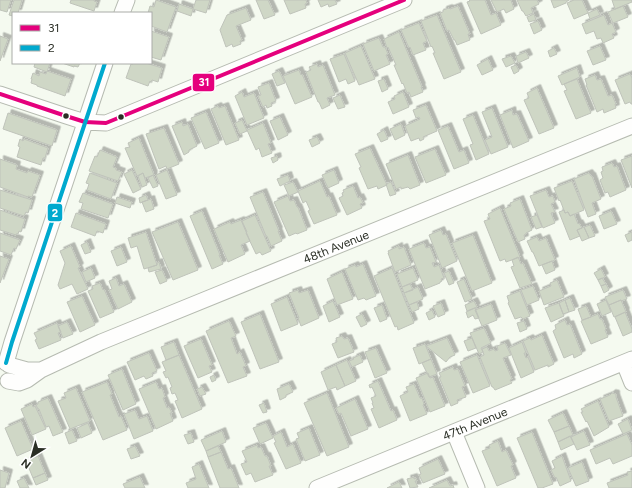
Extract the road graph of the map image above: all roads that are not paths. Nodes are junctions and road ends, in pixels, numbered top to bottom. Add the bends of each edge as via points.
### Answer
1 (126, 0) edge
2 (404, 0) edge
3 (122, 12) edge
4 (105, 64) edge
5 (0, 94) edge
6 (85, 122) junction
7 (632, 126) edge
8 (628, 361) edge
9 (5, 364) edge
10 (41, 370) junction
11 (4, 381) edge
12 (632, 383) edge
13 (454, 432) junction
14 (317, 488) edge
15 (477, 488) edge

1 - 3 street
2 - 6 street via 106,123
4 - 6 street
5 - 6 street
6 - 9 street
7 - 10 street, 48th Avenue via 108,340
8 - 12 street
8 - 13 street, 47th Avenue
9 - 10 street, 48th Avenue via 27,370
9 - 11 street via 13,373
10 - 11 street, 48th Avenue via 19,383
13 - 14 street, 47th Avenue
13 - 15 street

